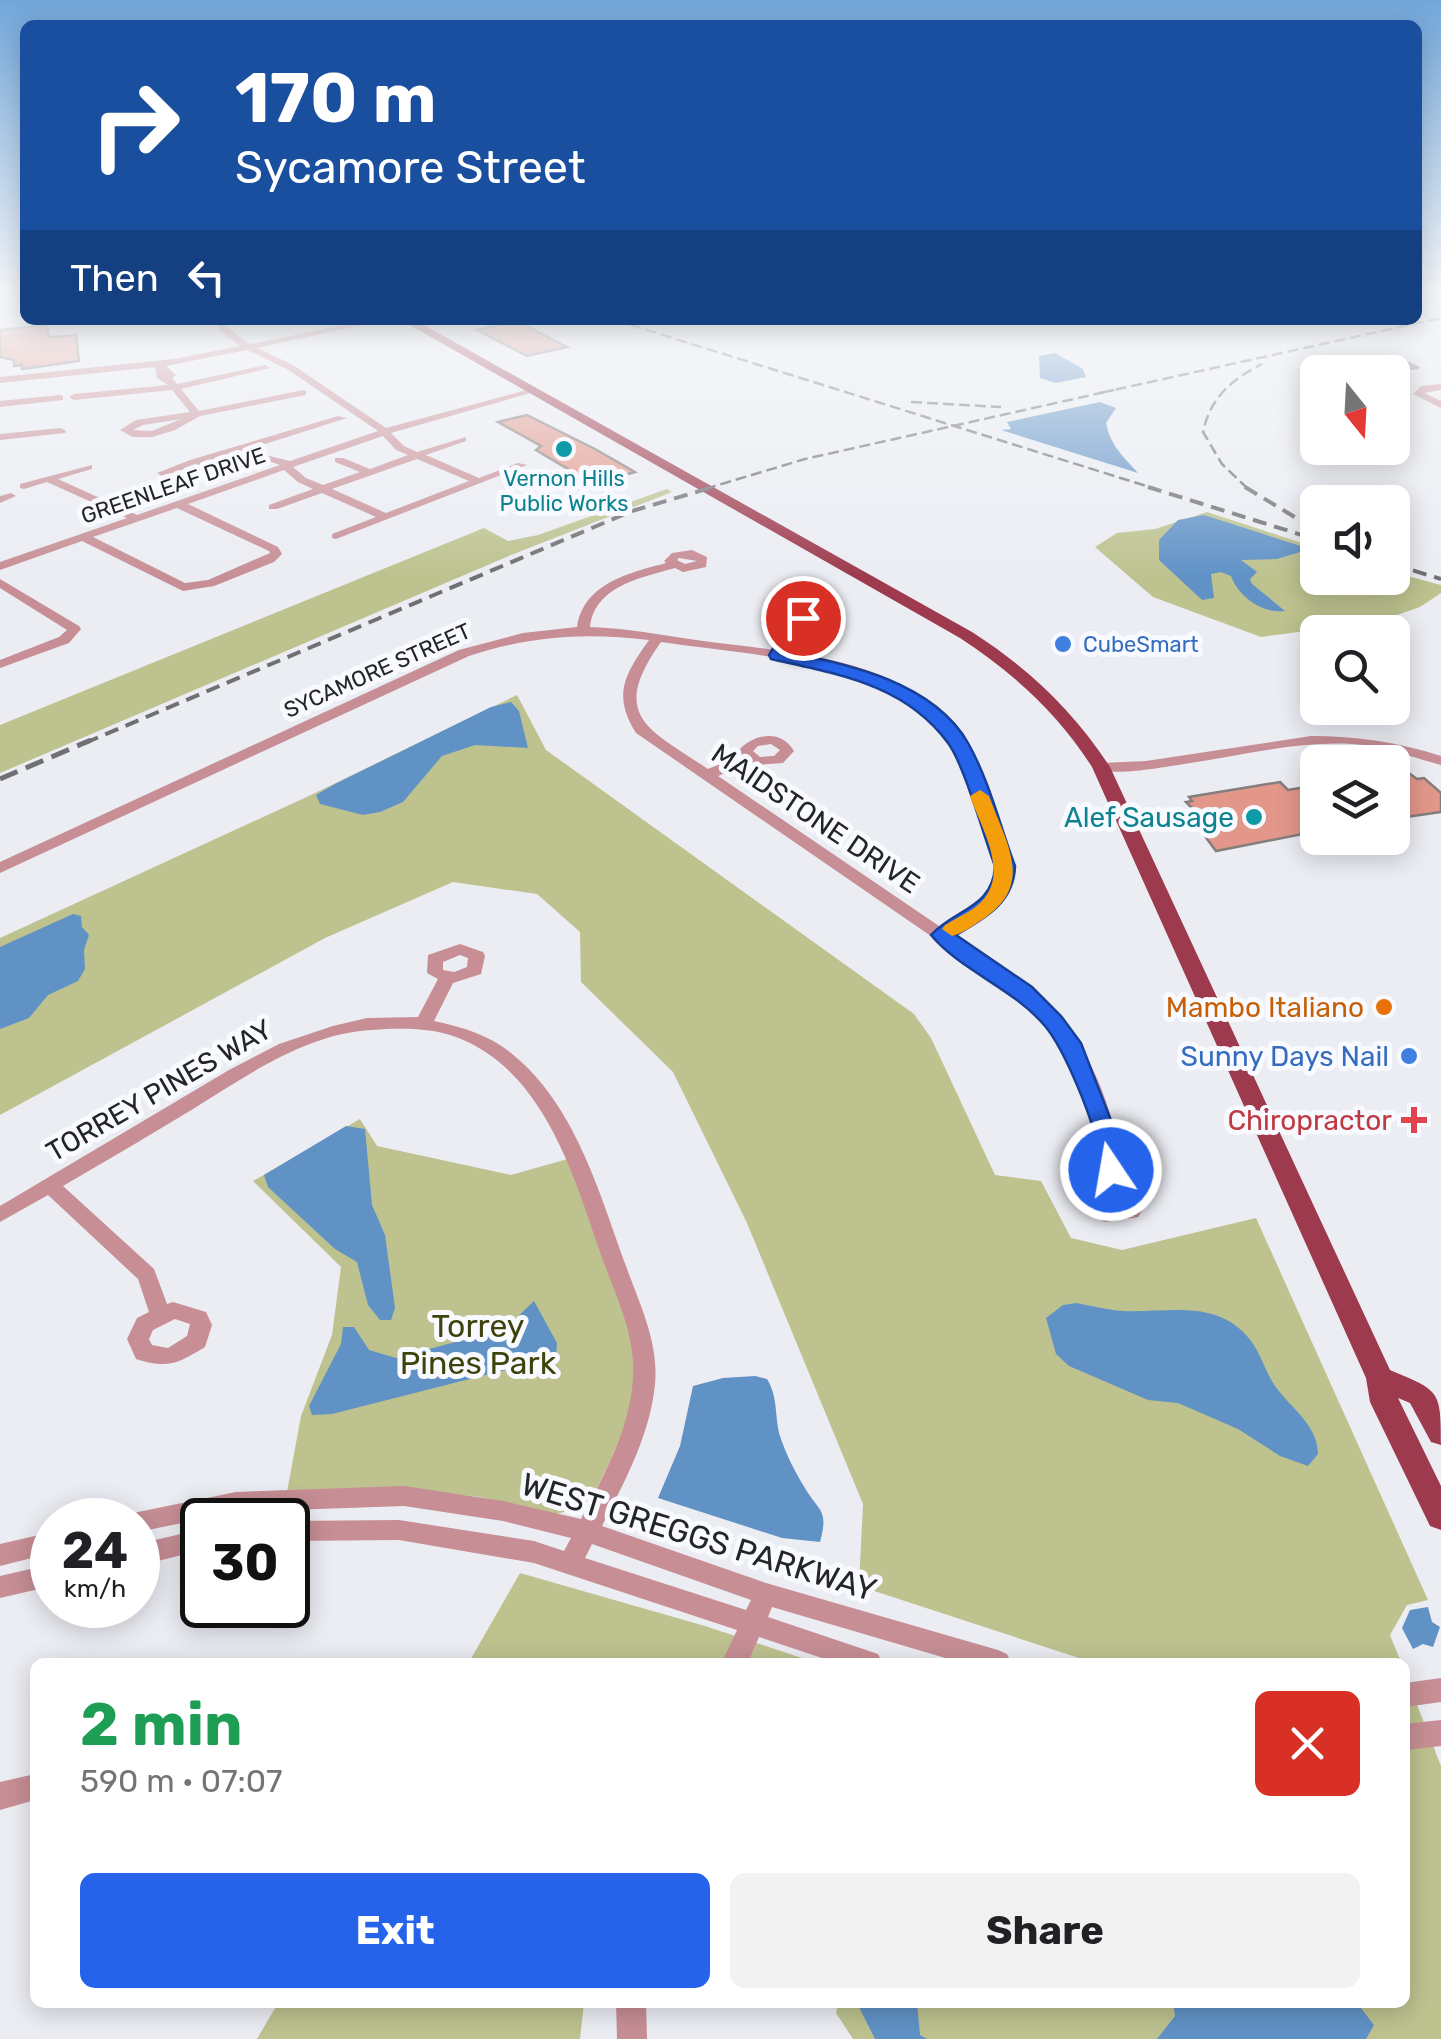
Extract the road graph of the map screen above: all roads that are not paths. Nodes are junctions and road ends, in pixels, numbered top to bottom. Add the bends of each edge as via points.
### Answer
1 (13, 387) dead end
2 (109, 387) edge
3 (144, 387) edge
4 (174, 387) edge
5 (319, 387) edge
6 (526, 387) edge
7 (1438, 387) edge
8 (531, 390) junction
9 (303, 393) dead end
10 (110, 394) junction
11 (74, 397) dead end
12 (60, 398) dead end
13 (13, 402) junction
14 (0, 404) edge
15 (1441, 404) edge
16 (197, 414) junction
17 (342, 418) dead end
18 (61, 431) dead end
19 (384, 432) junction
20 (0, 437) edge
21 (462, 439) dead end
22 (246, 447) junction
23 (415, 455) junction
24 (338, 460) dead end
25 (194, 462) junction
26 (522, 465) dead end
27 (88, 466) dead end
28 (285, 466) junction
29 (368, 472) junction
30 (162, 473) dead end
31 (224, 476) dead end
32 (48, 479) junction
33 (477, 481) junction
34 (24, 486) dead end
35 (322, 489) junction
36 (178, 504) junction
37 (273, 507) dead end
38 (385, 517) junction
39 (136, 519) junction
40 (336, 536) dead end
41 (83, 537) junction
42 (673, 565) dead end
43 (0, 566) edge
44 (0, 583) edge
45 (583, 631) junction
46 (790, 634) dead end
47 (657, 638) junction
48 (777, 655) junction
49 (0, 664) edge
50 (750, 757) dead end
51 (1441, 761) edge
52 (1101, 767) junction
53 (704, 776) junction
54 (0, 868) edge
55 (941, 935) junction
56 (447, 978) dead end
57 (424, 1024) junction
58 (1110, 1175) dead end
59 (50, 1186) junction
60 (0, 1215) edge
61 (160, 1314) dead end
62 (1380, 1378) junction
63 (1441, 1433) edge
64 (1441, 1517) edge
65 (160, 1518) edge
66 (310, 1531) edge
67 (586, 1531) junction
68 (30, 1548) edge
69 (0, 1556) edge
70 (570, 1563) junction
71 (30, 1580) edge
72 (0, 1587) edge
73 (766, 1594) junction
74 (749, 1625) junction
75 (737, 1658) edge
76 (856, 1658) edge
77 (984, 1658) edge
78 (1441, 1690) edge
79 (1410, 1694) edge
80 (1441, 1733) edge
81 (1410, 1736) edge
82 (30, 1787) edge
83 (0, 1796) edge
84 (630, 2008) edge
85 (632, 2039) edge

1 - 13 street
2 - 10 street
3 - 10 street
4 - 16 street
5 - 19 street
6 - 8 main road
7 - 15 street via 1418,394
8 - 19 street, GREENLEAF DRIVE
8 - 52 main road via 985,646 1061,710
9 - 16 street
10 - 11 street
12 - 13 street
13 - 14 street
16 - 16 street via 140,422 125,430 152,433
17 - 22 street
18 - 20 street
19 - 23 street
19 - 28 street, GREENLEAF DRIVE
21 - 23 street
22 - 25 street
22 - 28 street
23 - 29 street
23 - 33 street
24 - 29 street
25 - 30 street
25 - 31 street
26 - 33 street
27 - 32 street
28 - 35 street
28 - 36 street, GREENLEAF DRIVE
29 - 35 street
32 - 34 street
32 - 39 street
33 - 38 street
35 - 37 street
35 - 38 street
36 - 39 street, GREENLEAF DRIVE
36 - 41 street via 276,554 210,583 180,586
38 - 40 street
39 - 41 street, GREENLEAF DRIVE
41 - 43 street, GREENLEAF DRIVE
42 - 45 street via 598,595 584,614
44 - 49 street via 74,627 69,637
45 - 47 street, SYCAMORE STREET
45 - 54 street, SYCAMORE STREET via 512,638 464,653
46 - 48 street
47 - 48 street, SYCAMORE STREET
47 - 53 street, MAIDSTONE DRIVE via 628,684 630,712 648,737
48 - 55 street, SYCAMORE STREET via 889,686 930,712 959,743 1005,866 1004,880 989,906
50 - 53 street
51 - 52 street via 1387,744 1319,737
52 - 62 main road
53 - 55 street, MAIDSTONE DRIVE
55 - 58 street, MAIDSTONE DRIVE via 1024,992 1073,1048 1112,1154
56 - 57 street
57 - 59 street, TORREY PINES WAY via 372,1024 290,1045
57 - 67 street, TORREY PINES WAY via 481,1040 527,1074 581,1164 636,1326 644,1356 642,1403
59 - 60 street, TORREY PINES WAY
59 - 61 street via 147,1275
62 - 63 main road via 1420,1395
62 - 64 main road via 1384,1402
65 - 67 street, WEST GREGGS PARKWAY via 236,1502 404,1496
66 - 70 street via 448,1536
67 - 70 street, TORREY PINES WAY
67 - 73 street, WEST GREGGS PARKWAY
68 - 69 street
70 - 74 street
71 - 72 street
73 - 74 street
73 - 77 street, WEST GREGGS PARKWAY
74 - 75 street
74 - 76 street
78 - 79 street
80 - 81 street
82 - 83 street
84 - 85 street

